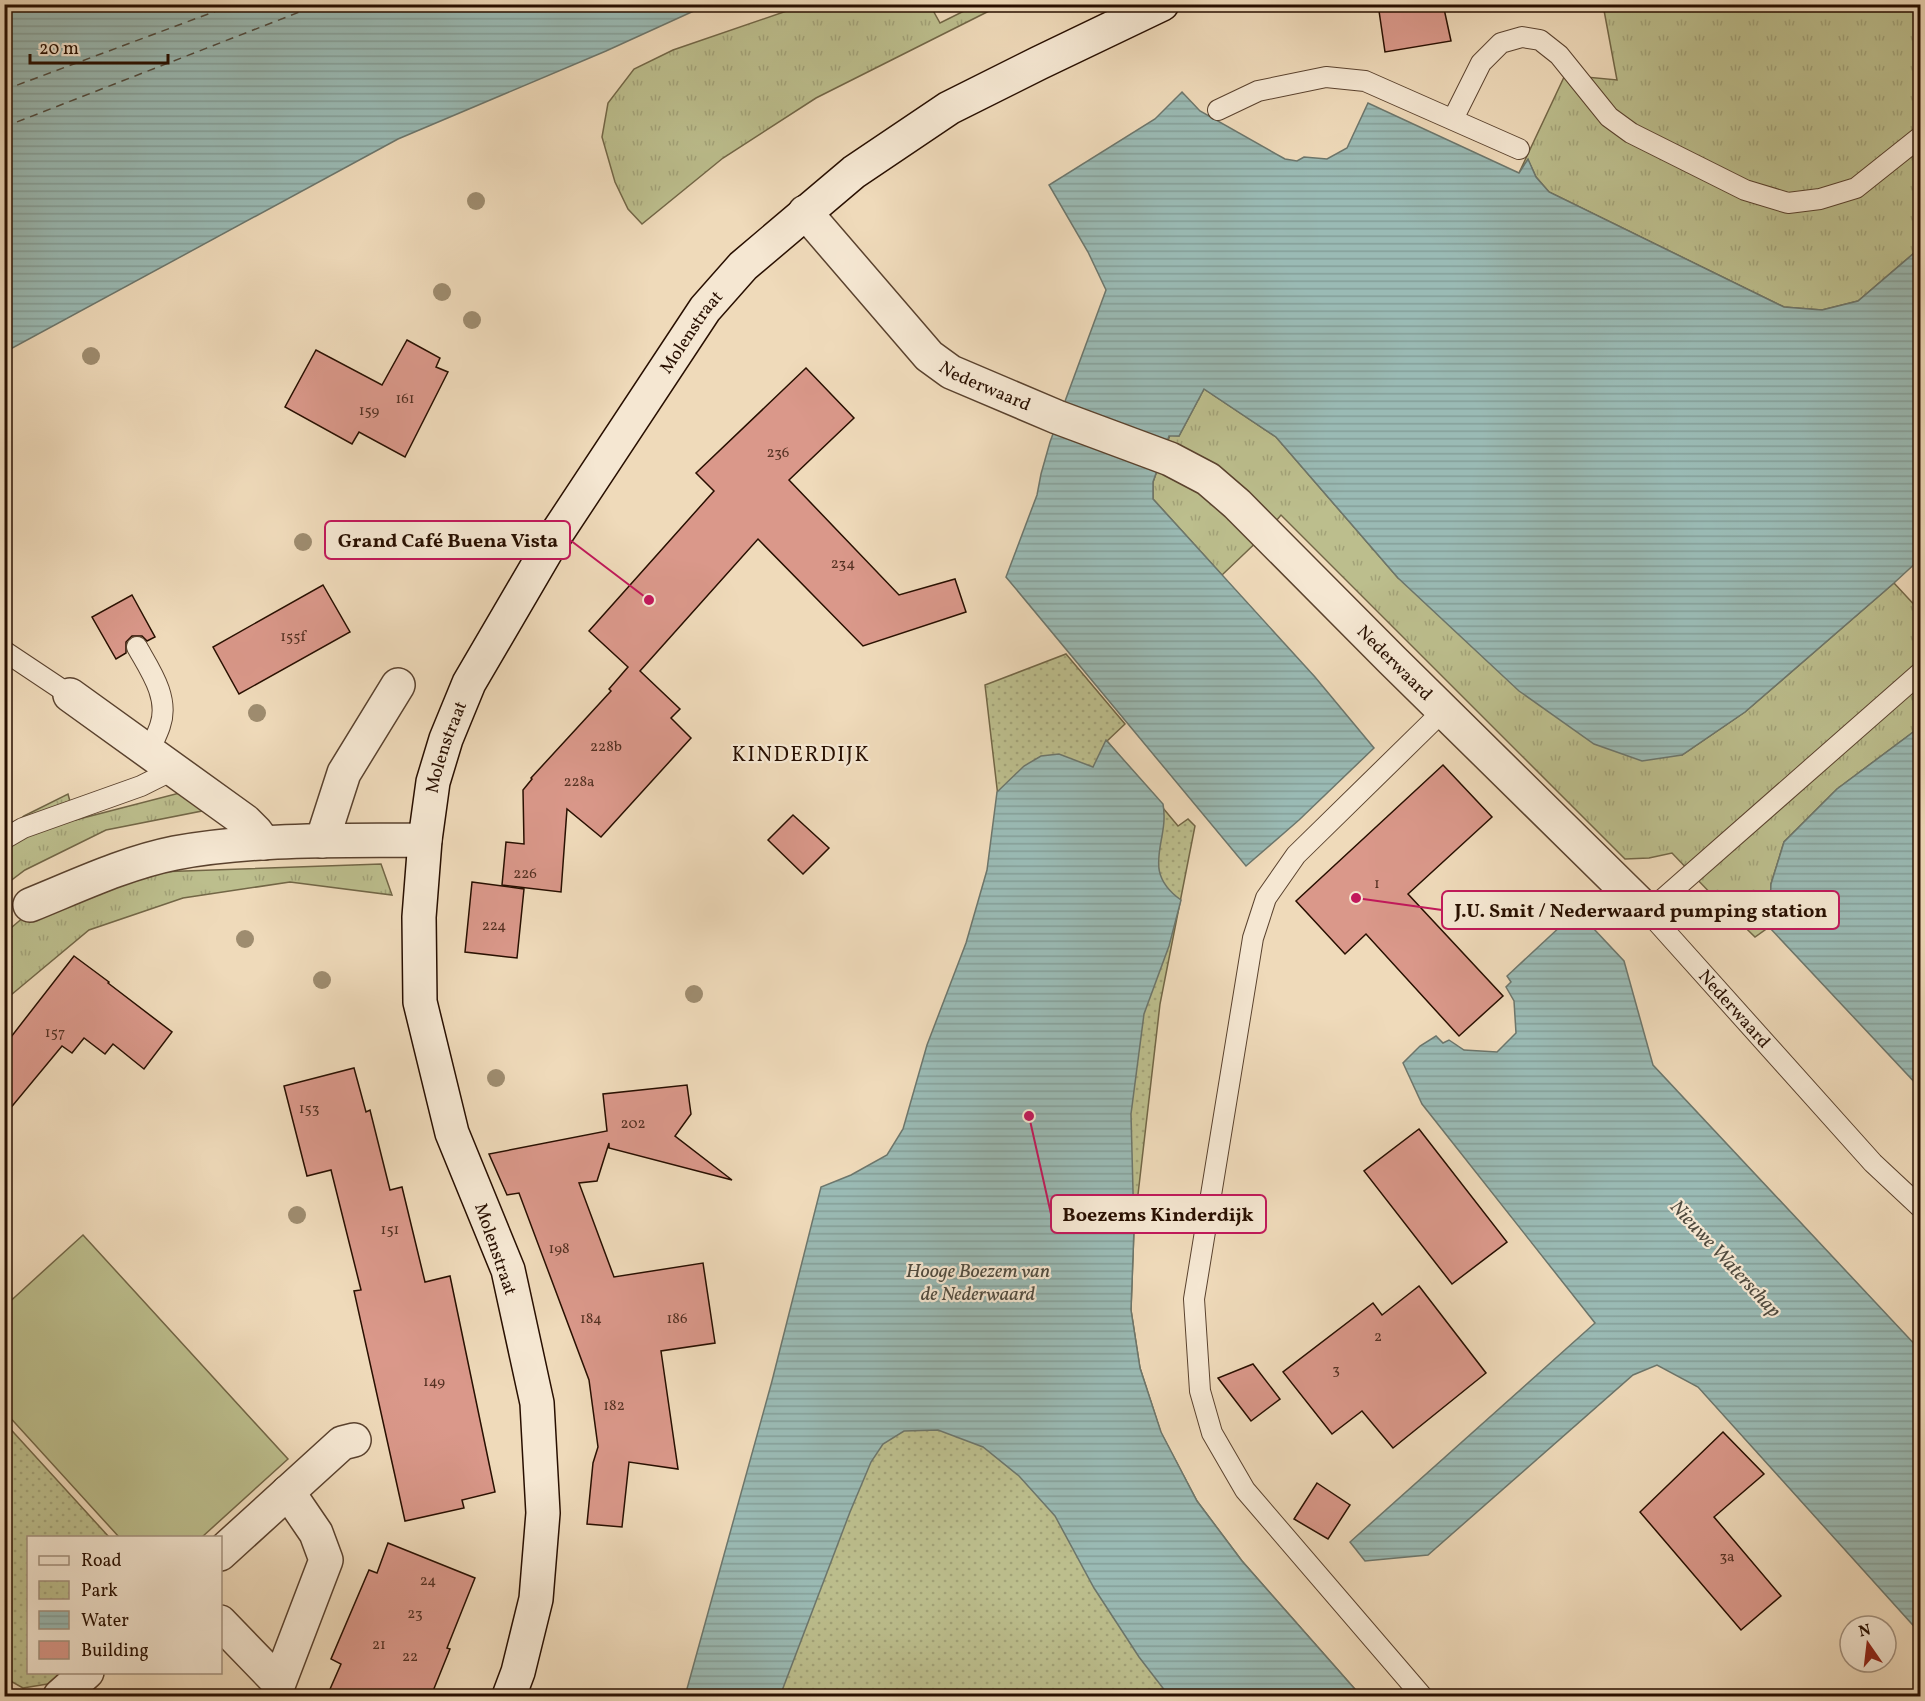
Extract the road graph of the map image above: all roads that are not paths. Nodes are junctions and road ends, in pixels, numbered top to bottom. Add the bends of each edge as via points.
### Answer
1 (1162, 4) edge
2 (1218, 110) dead end
3 (1453, 119) junction
4 (1920, 137) edge
5 (1519, 148) dead end
6 (805, 212) junction
7 (136, 647) dead end
8 (4, 651) edge
9 (1920, 673) edge
10 (398, 685) dead end
11 (70, 695) joint
12 (1443, 711) junction
13 (161, 761) junction
14 (4, 839) edge
15 (425, 840) junction
16 (322, 841) junction
17 (264, 843) junction
18 (30, 905) dead end
19 (1648, 912) junction
20 (1920, 1207) edge
21 (354, 1440) dead end
22 (288, 1492) junction
23 (222, 1552) edge
24 (222, 1624) edge
25 (85, 1674) edge
26 (60, 1696) edge
27 (509, 1696) edge
28 (1422, 1696) edge

1 - 6 street, Molenstraat via 950,108 854,172
2 - 3 lane via 1258,91 1326,77 1365,81
3 - 4 lane via 1481,63 1501,43 1522,37 1540,40 1559,55 1609,117 1631,133 1745,190 1788,203 1856,188
3 - 5 lane
6 - 12 street, Nederwaard via 929,356 951,372 1170,459 1208,479
6 - 15 street, Molenstraat via 743,266 705,309 555,536 469,683 433,782
7 - 13 lane via 162,698
8 - 11 lane
9 - 19 lane
10 - 16 street via 344,773
11 - 13 street
12 - 19 street, Nederwaard
12 - 28 lane via 1296,855 1266,898 1253,938 1194,1299 1200,1391 1212,1433 1245,1490
13 - 14 lane via 141,786 23,828
13 - 17 street via 245,821
15 - 16 street
15 - 27 street, Molenstraat via 419,917 420,1002 452,1133 507,1270 537,1403 543,1513 536,1599
16 - 17 street
17 - 18 street via 141,862
19 - 20 lane, Nederwaard via 1873,1163
21 - 22 street via 342,1443
22 - 23 street
22 - 24 street via 316,1533 326,1560 279,1683
25 - 26 street

